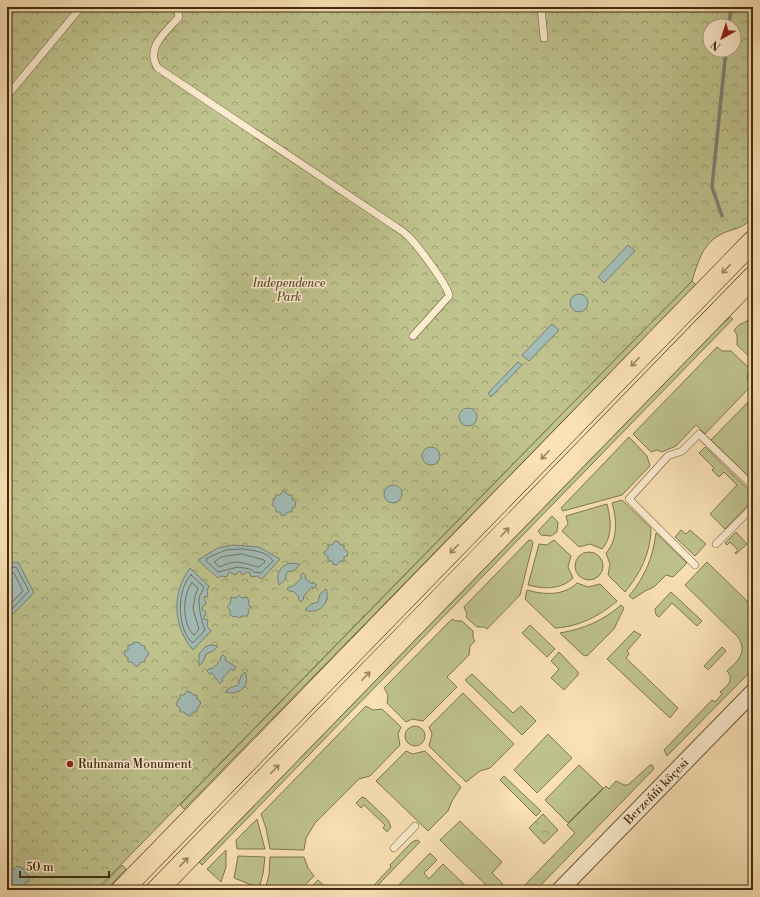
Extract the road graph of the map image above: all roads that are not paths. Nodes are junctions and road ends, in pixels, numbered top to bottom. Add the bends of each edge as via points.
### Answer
1 (81, 7) edge
2 (174, 7) edge
3 (541, 7) edge
4 (544, 38) dead end
5 (7, 96) edge
6 (753, 241) edge
7 (753, 277) edge
8 (413, 336) dead end
9 (753, 486) edge
10 (753, 507) edge
11 (716, 544) dead end
12 (695, 565) dead end
13 (753, 692) edge
14 (415, 826) dead end
15 (394, 848) dead end
16 (122, 890) edge
17 (157, 890) edge
18 (560, 890) edge

1 - 5 lane
2 - 8 lane via 178,10 179,17 154,48 152,56 158,68 396,227 417,246 447,287 449,296
3 - 4 lane
6 -> 16 main road
17 -> 7 main road
9 - 12 lane via 699,434 682,451 668,456 629,499
10 - 11 lane
13 - 18 street, Berzeňňi köçesi
14 - 15 lane

